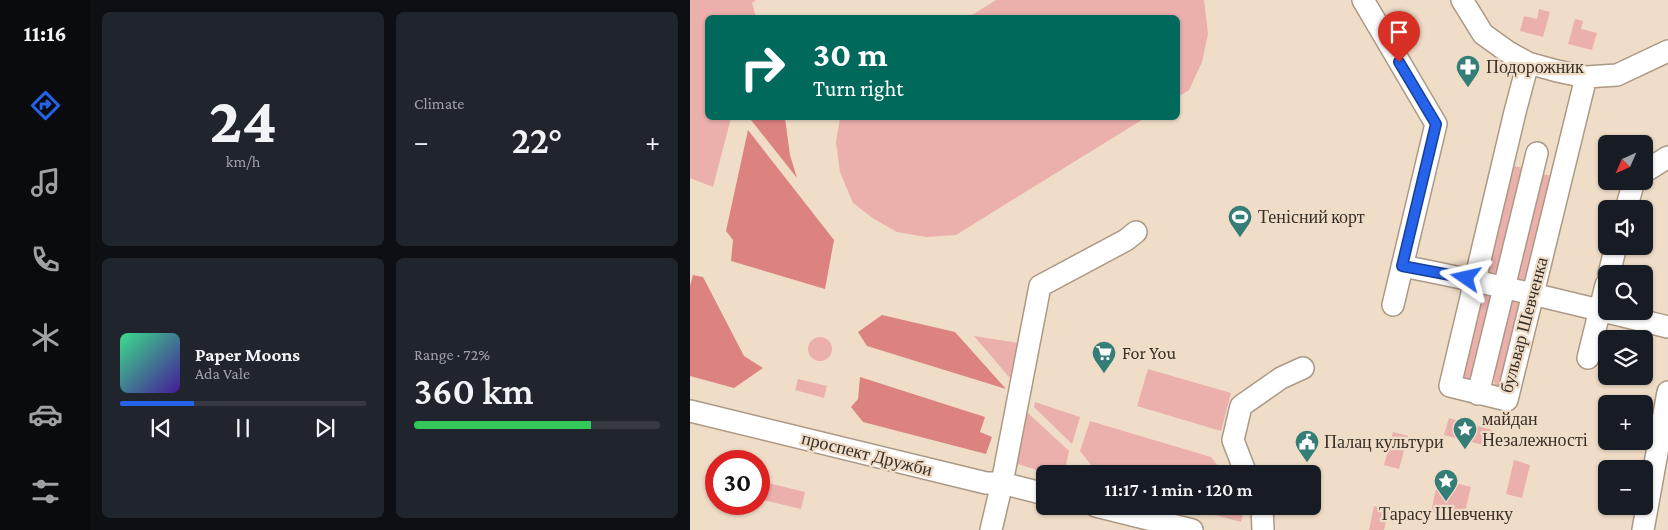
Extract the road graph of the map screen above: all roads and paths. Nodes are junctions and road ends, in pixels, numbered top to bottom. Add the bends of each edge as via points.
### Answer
1 (1362, 0) edge
2 (1462, 0) edge
3 (1668, 51) edge
4 (1528, 63) junction
5 (1586, 77) junction
6 (1503, 143) junction
7 (1537, 154) junction
8 (1668, 157) edge
9 (1571, 159) junction
10 (1653, 166) edge
11 (1136, 232) dead end
12 (1402, 266) junction
13 (1475, 280) junction
14 (1505, 286) junction
15 (1533, 295) junction
16 (1392, 305) dead end
17 (1598, 310) edge
18 (1598, 318) edge
19 (1642, 320) edge
20 (1668, 326) edge
21 (1588, 358) dead end
22 (1303, 368) dead end
23 (1668, 392) edge
24 (1478, 394) junction
25 (690, 412) edge
26 (1243, 465) edge
27 (1002, 483) junction
28 (1036, 492) edge
29 (1123, 515) edge
30 (1262, 515) edge
31 (1152, 525) edge
32 (991, 530) edge
33 (1192, 530) edge
34 (1263, 530) edge
35 (1643, 530) edge

1 - 12 street via 1436,124
2 - 4 street via 1483,34
3 - 5 street via 1617,75
4 - 5 street
4 - 6 street, бульвар Шевченка
5 - 9 street, бульвар Шевченка
6 - 7 street
6 - 13 street, бульвар Шевченка
7 - 9 street
7 - 14 street
8 - 10 street
9 - 15 street, бульвар Шевченка
11 - 27 street via 1040,286
12 - 13 street
12 - 16 street
13 - 14 street
13 - 24 street, бульвар Шевченка via 1450,386
14 - 15 street
14 - 24 street
15 - 17 street
15 - 24 street, бульвар Шевченка via 1507,400
18 - 21 street
19 - 20 street
22 - 26 street via 1281,378 1241,406 1233,440
23 - 35 street
25 - 27 street, проспект Дружби via 986,483
27 - 28 street, проспект Дружби
27 - 32 street
29 - 31 street
30 - 34 street
31 - 33 street

